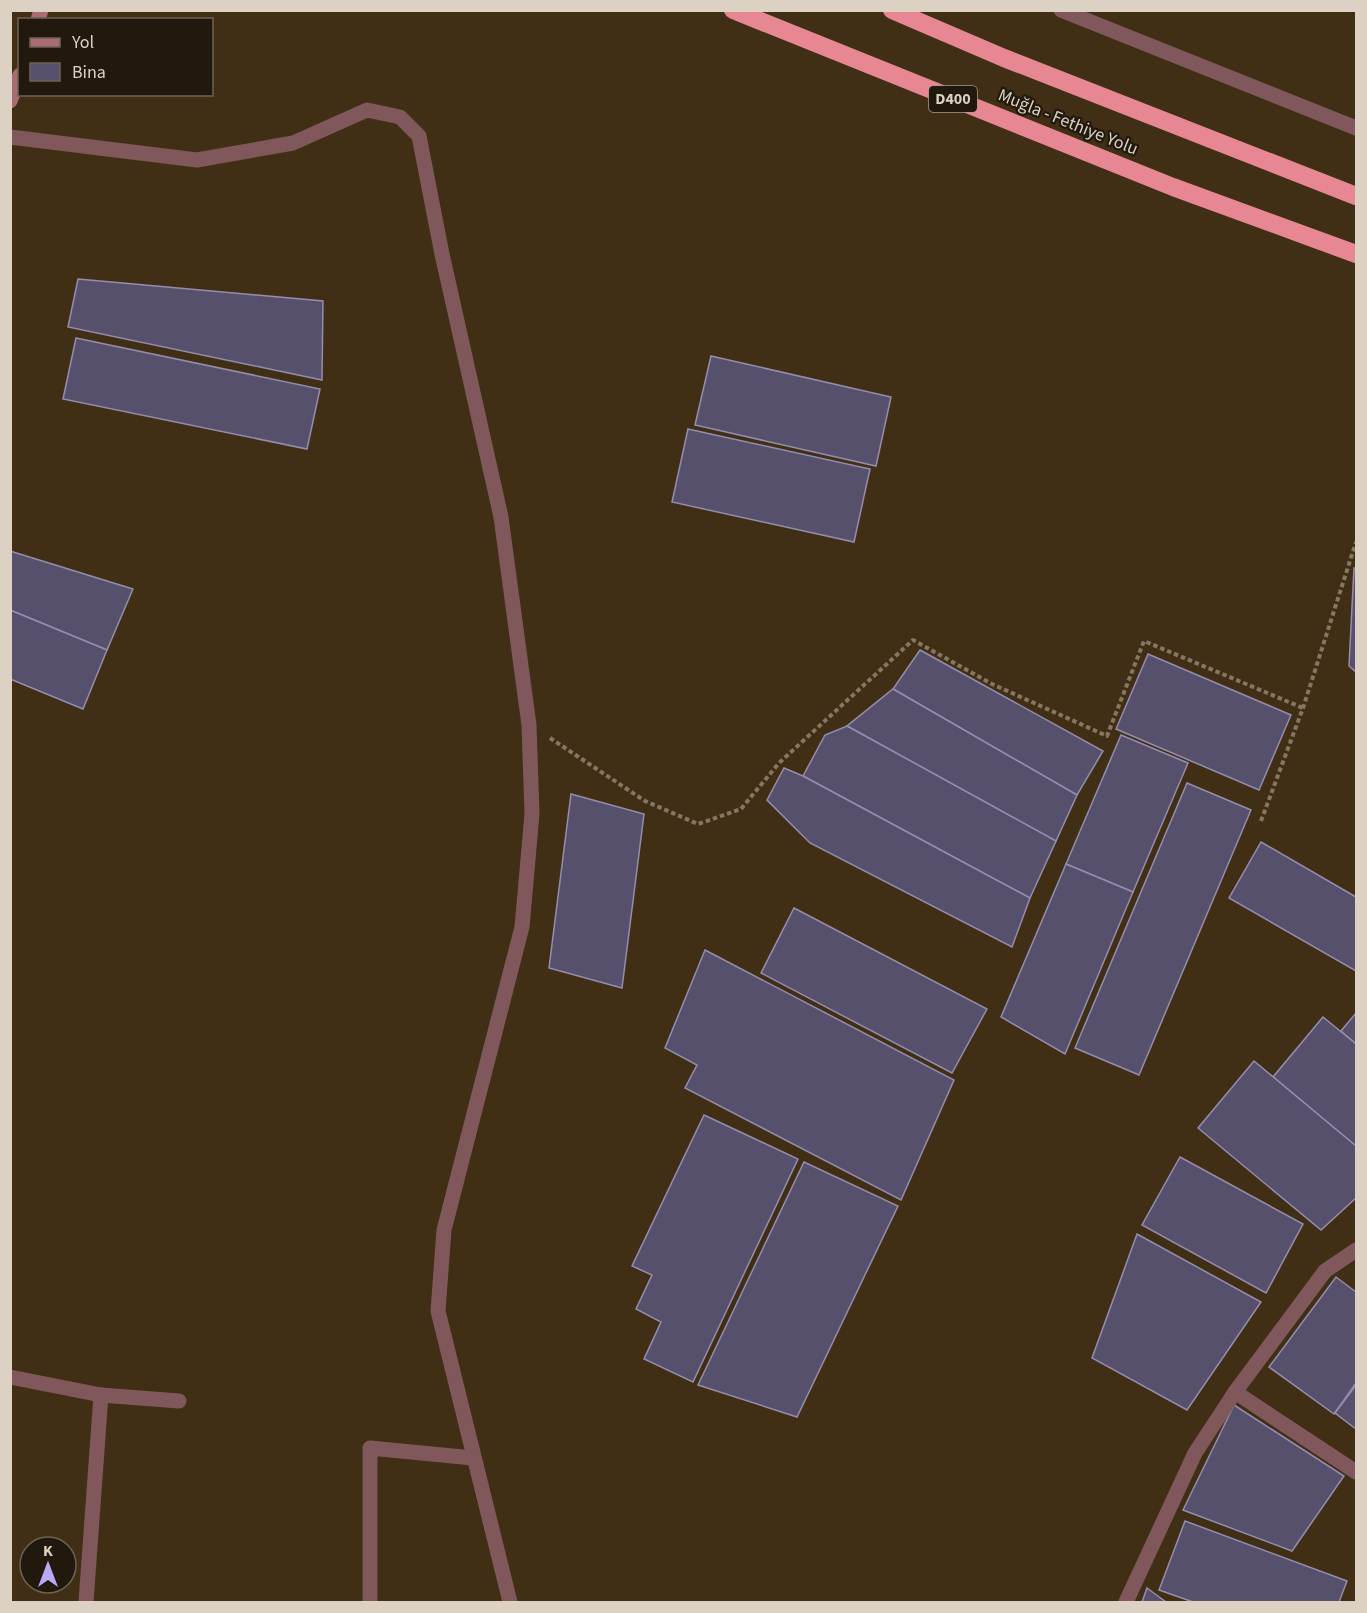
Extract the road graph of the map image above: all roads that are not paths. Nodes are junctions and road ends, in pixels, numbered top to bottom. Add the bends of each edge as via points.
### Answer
1 (733, 10) edge
2 (892, 10) edge
3 (1060, 10) edge
4 (18, 80) edge
5 (10, 101) edge
6 (1356, 128) edge
7 (10, 137) edge
8 (1356, 196) edge
9 (1356, 254) edge
10 (1356, 1250) edge
11 (10, 1377) edge
12 (1235, 1392) junction
13 (101, 1395) junction
14 (179, 1401) dead end
15 (473, 1458) junction
16 (1356, 1472) edge
17 (86, 1602) edge
18 (370, 1602) edge
19 (510, 1602) edge
20 (1126, 1602) edge

1 - 9 highway, Muğla - Fethiye Yolu / D400 via 1173,187
2 - 8 highway, Muğla - Fethiye Yolu
3 - 6 street
4 - 5 main road
7 - 15 street via 197,160 293,143 367,110 400,117 419,136 501,517 529,725 532,814 522,927 444,1230 438,1311
10 - 12 street via 1325,1270
11 - 13 street
12 - 16 street
12 - 20 street via 1195,1454
13 - 14 street
13 - 17 street
15 - 18 street via 370,1448
15 - 19 street

